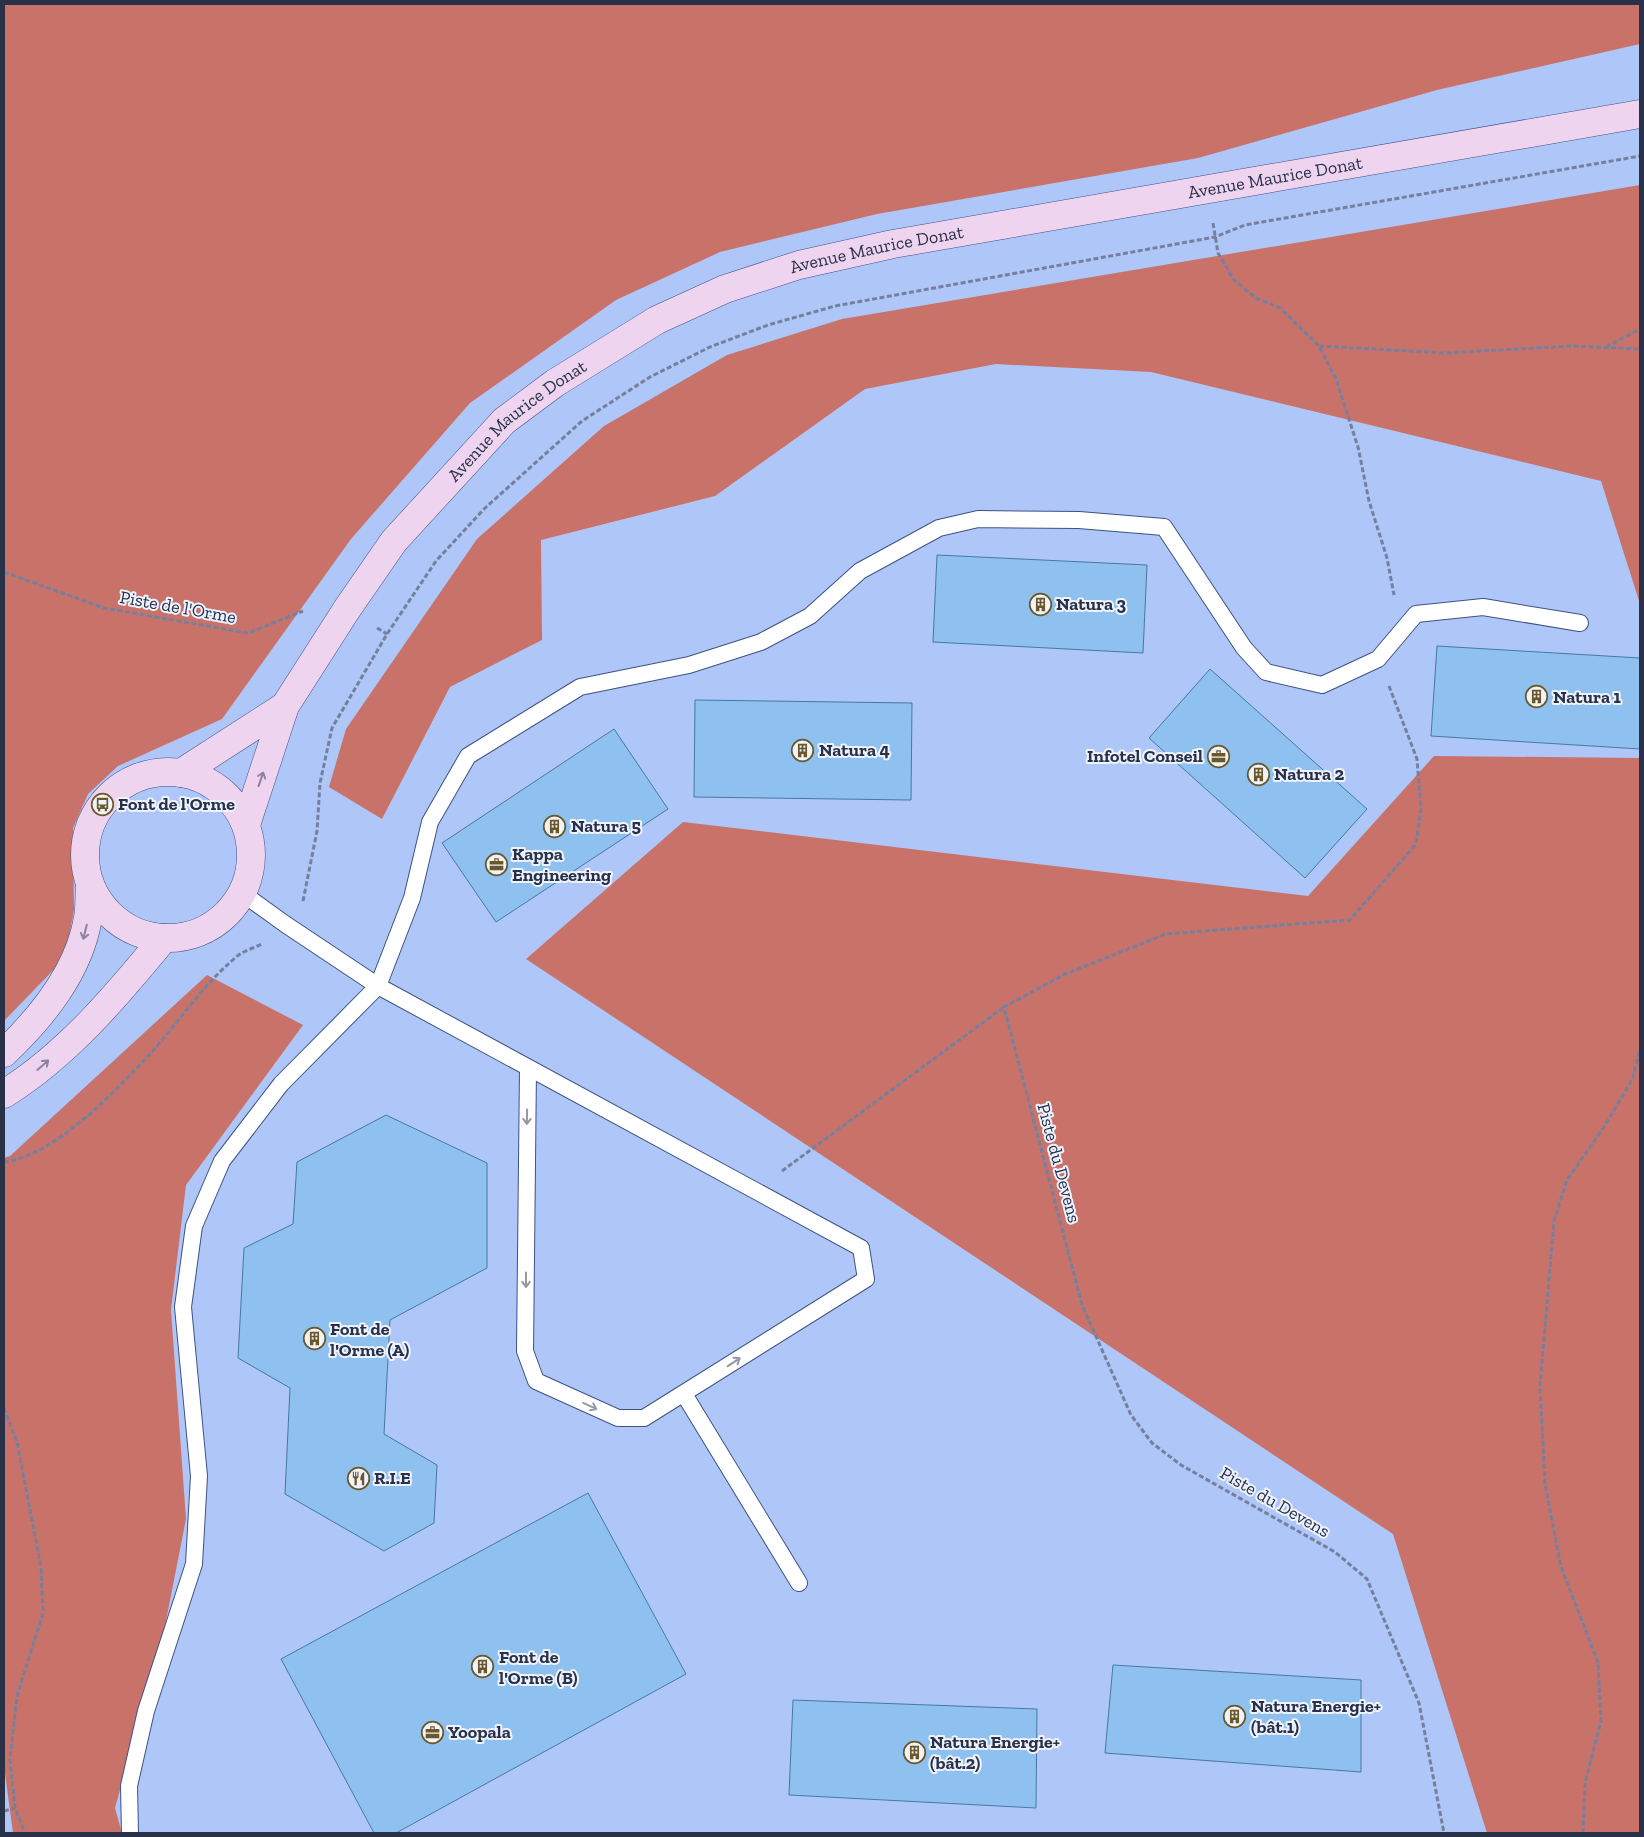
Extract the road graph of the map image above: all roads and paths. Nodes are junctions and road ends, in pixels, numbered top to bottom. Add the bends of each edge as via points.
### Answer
1 (1640, 114) edge
2 (1640, 156) edge
3 (1207, 191) junction
4 (1215, 237) junction
5 (1640, 329) edge
6 (1319, 346) junction
7 (1605, 348) junction
8 (1640, 349) edge
9 (4, 572) edge
10 (347, 609) junction
11 (1580, 623) dead end
12 (1401, 633) junction
13 (1378, 659) junction
14 (286, 706) junction
15 (181, 773) junction
16 (246, 825) junction
17 (90, 884) junction
18 (242, 893) junction
19 (302, 904) dead end
20 (164, 938) junction
21 (267, 942) dead end
22 (378, 986) junction
23 (1004, 1006) junction
24 (1640, 1048) edge
25 (4, 1053) edge
26 (528, 1068) junction
27 (4, 1094) edge
28 (4, 1162) edge
29 (755, 1191) junction
30 (684, 1394) junction
31 (4, 1408) edge
32 (799, 1583) dead end
33 (15, 1808) junction
34 (4, 1811) edge
35 (25, 1833) edge
36 (130, 1833) edge
37 (1444, 1833) edge
38 (1583, 1833) edge

1 - 3 main road, Avenue Maurice Donat
2 - 4 path via 1245,226
3 - 4 path
3 - 10 main road, Avenue Maurice Donat via 893,244 799,265 725,289 657,320 555,383 504,420 394,541
4 - 6 path via 1218,253 1234,280 1256,298 1280,308
4 - 19 path via 836,306 768,325 710,347 650,378 582,421 484,509 436,562 387,634 332,728 320,783 317,831
5 - 7 path
6 - 7 path via 1445,353 1572,346
6 - 12 path via 1336,380 1356,439 1369,502 1387,558
7 - 8 path
9 - 10 path, Piste de l'Orme via 104,608 248,633 325,603
10 - 14 main road, Avenue Maurice Donat
11 - 12 lane via 1483,606 1416,614
12 - 13 lane
13 - 22 lane via 1322,685 1266,672 1244,648 1164,527 1079,520 978,519 939,528 860,571 810,616 760,642 689,665 580,687 468,756 430,822 412,898
13 - 23 path via 1417,758 1422,810 1416,844 1350,920 1166,934 1062,974
14 - 15 main road
16 -> 14 main road
15 - 16 main road via 202,779 220,790 236,806
15 - 17 main road via 151,774 124,784 102,804 89,829 84,856
16 - 18 main road via 251,847 250,871
17 - 20 main road via 101,905 119,922 140,933
17 -> 25 main road via 88,918 82,943 65,978 43,1014
18 - 20 main road via 232,909 202,932
18 - 22 lane
27 -> 20 main road via 26,1080 80,1033
21 - 28 path via 236,956 149,1056 90,1113 54,1143
22 - 26 lane
22 - 36 lane via 275,1092 222,1160 194,1226 183,1307 199,1476 194,1564 146,1711 129,1786
23 - 29 path
23 - 37 path, Piste du Devens via 1082,1305 1131,1415 1152,1443 1181,1465 1335,1552 1367,1579 1419,1703
24 - 38 path via 1633,1078 1568,1180 1554,1221 1540,1386 1545,1484 1561,1567 1598,1662 1601,1721 1585,1783
26 - 29 lane
26 -> 30 lane via 525,1351 536,1381 618,1418 644,1418
30 -> 29 lane via 866,1279 861,1248
30 - 32 lane
31 - 33 path via 17,1442 41,1567 43,1613 17,1696 10,1759
33 - 34 path
33 - 35 path

